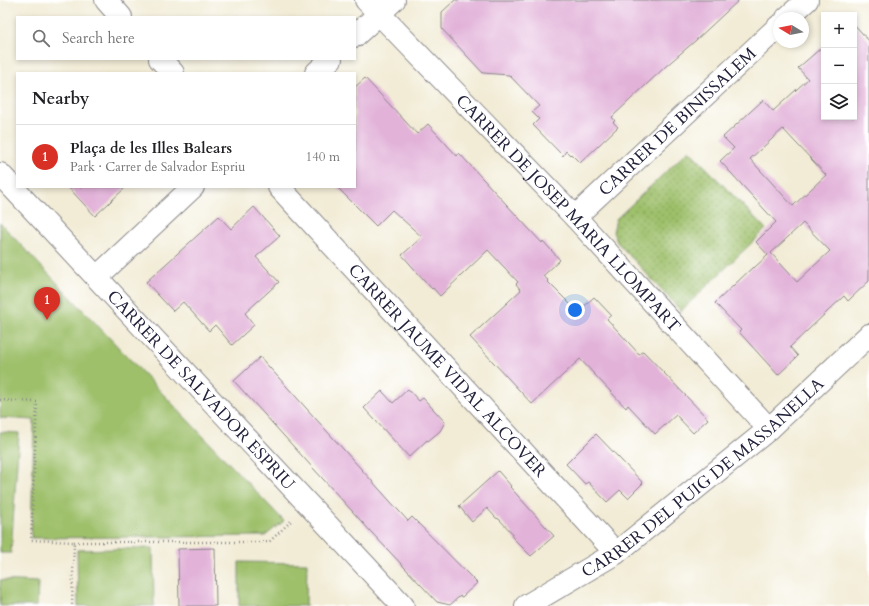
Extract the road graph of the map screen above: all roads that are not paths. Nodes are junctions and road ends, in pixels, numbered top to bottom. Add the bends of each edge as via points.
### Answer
1 (106, 0) edge
2 (807, 0) edge
3 (380, 5) edge
4 (794, 12) edge
5 (120, 16) edge
6 (773, 32) edge
7 (356, 35) edge
8 (161, 60) edge
9 (330, 60) edge
10 (172, 72) edge
11 (317, 72) edge
12 (0, 174) edge
13 (192, 188) edge
14 (280, 188) edge
15 (575, 217) junction
16 (96, 277) junction
17 (869, 335) edge
18 (769, 429) junction
19 (616, 553) junction
20 (403, 606) edge
21 (526, 606) edge

1 - 5 street
2 - 4 street
3 - 7 street
3 - 15 street, CARRER DE JOSEP MARIA LLOMPART
6 - 15 street, CARRER DE BINISSALEM
8 - 10 street
9 - 11 street
12 - 16 street, CARRER DE SALVADOR ESPRIU
13 - 16 street
14 - 19 street, CARRER JAUME VIDAL ALCOVER
15 - 18 street, CARRER DE JOSEP MARIA LLOMPART
16 - 20 street, CARRER DE SALVADOR ESPRIU
17 - 18 street, CARRER DEL PUIG DE MASSANELLA
18 - 19 street, CARRER DEL PUIG DE MASSANELLA
19 - 21 street, CARRER DEL PUIG DE MASSANELLA

